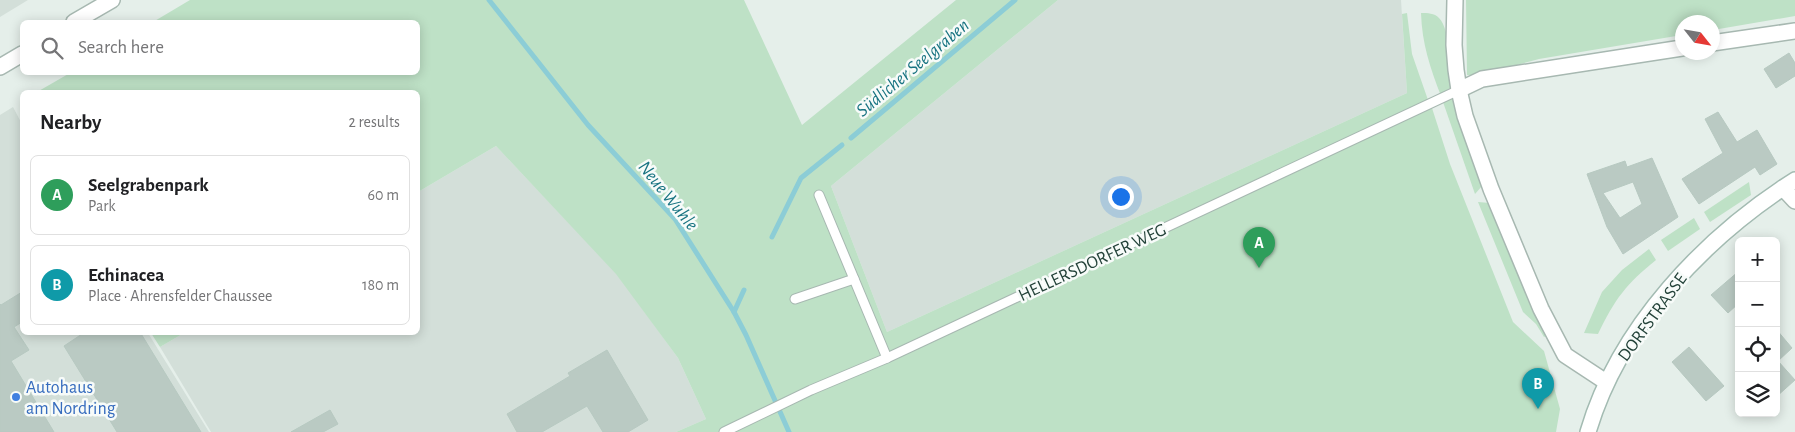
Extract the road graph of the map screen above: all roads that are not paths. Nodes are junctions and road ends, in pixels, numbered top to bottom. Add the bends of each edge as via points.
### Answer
1 (112, 0) edge
2 (1455, 0) edge
3 (77, 20) edge
4 (1795, 31) edge
5 (1720, 43) edge
6 (1675, 49) edge
7 (20, 55) edge
8 (0, 68) edge
9 (1459, 90) junction
10 (1789, 184) edge
11 (819, 195) dead end
12 (1795, 201) edge
13 (854, 279) junction
14 (795, 300) dead end
15 (887, 358) junction
16 (1606, 382) junction
17 (724, 432) edge
18 (1588, 432) edge

1 - 3 street
2 - 9 street via 1454,45
4 - 5 street
6 - 9 street via 1482,79
7 - 8 street
9 - 15 lane, HELLERSDORFER WEG
9 - 16 street via 1464,116 1491,189 1541,309 1566,355
10 - 12 street
10 - 16 street, DORFSTRASSE via 1732,225 1685,270 1664,293
11 - 13 lane
13 - 14 lane
13 - 15 lane
15 - 17 lane, HELLERSDORFER WEG
16 - 18 street, DORFSTRASSE

